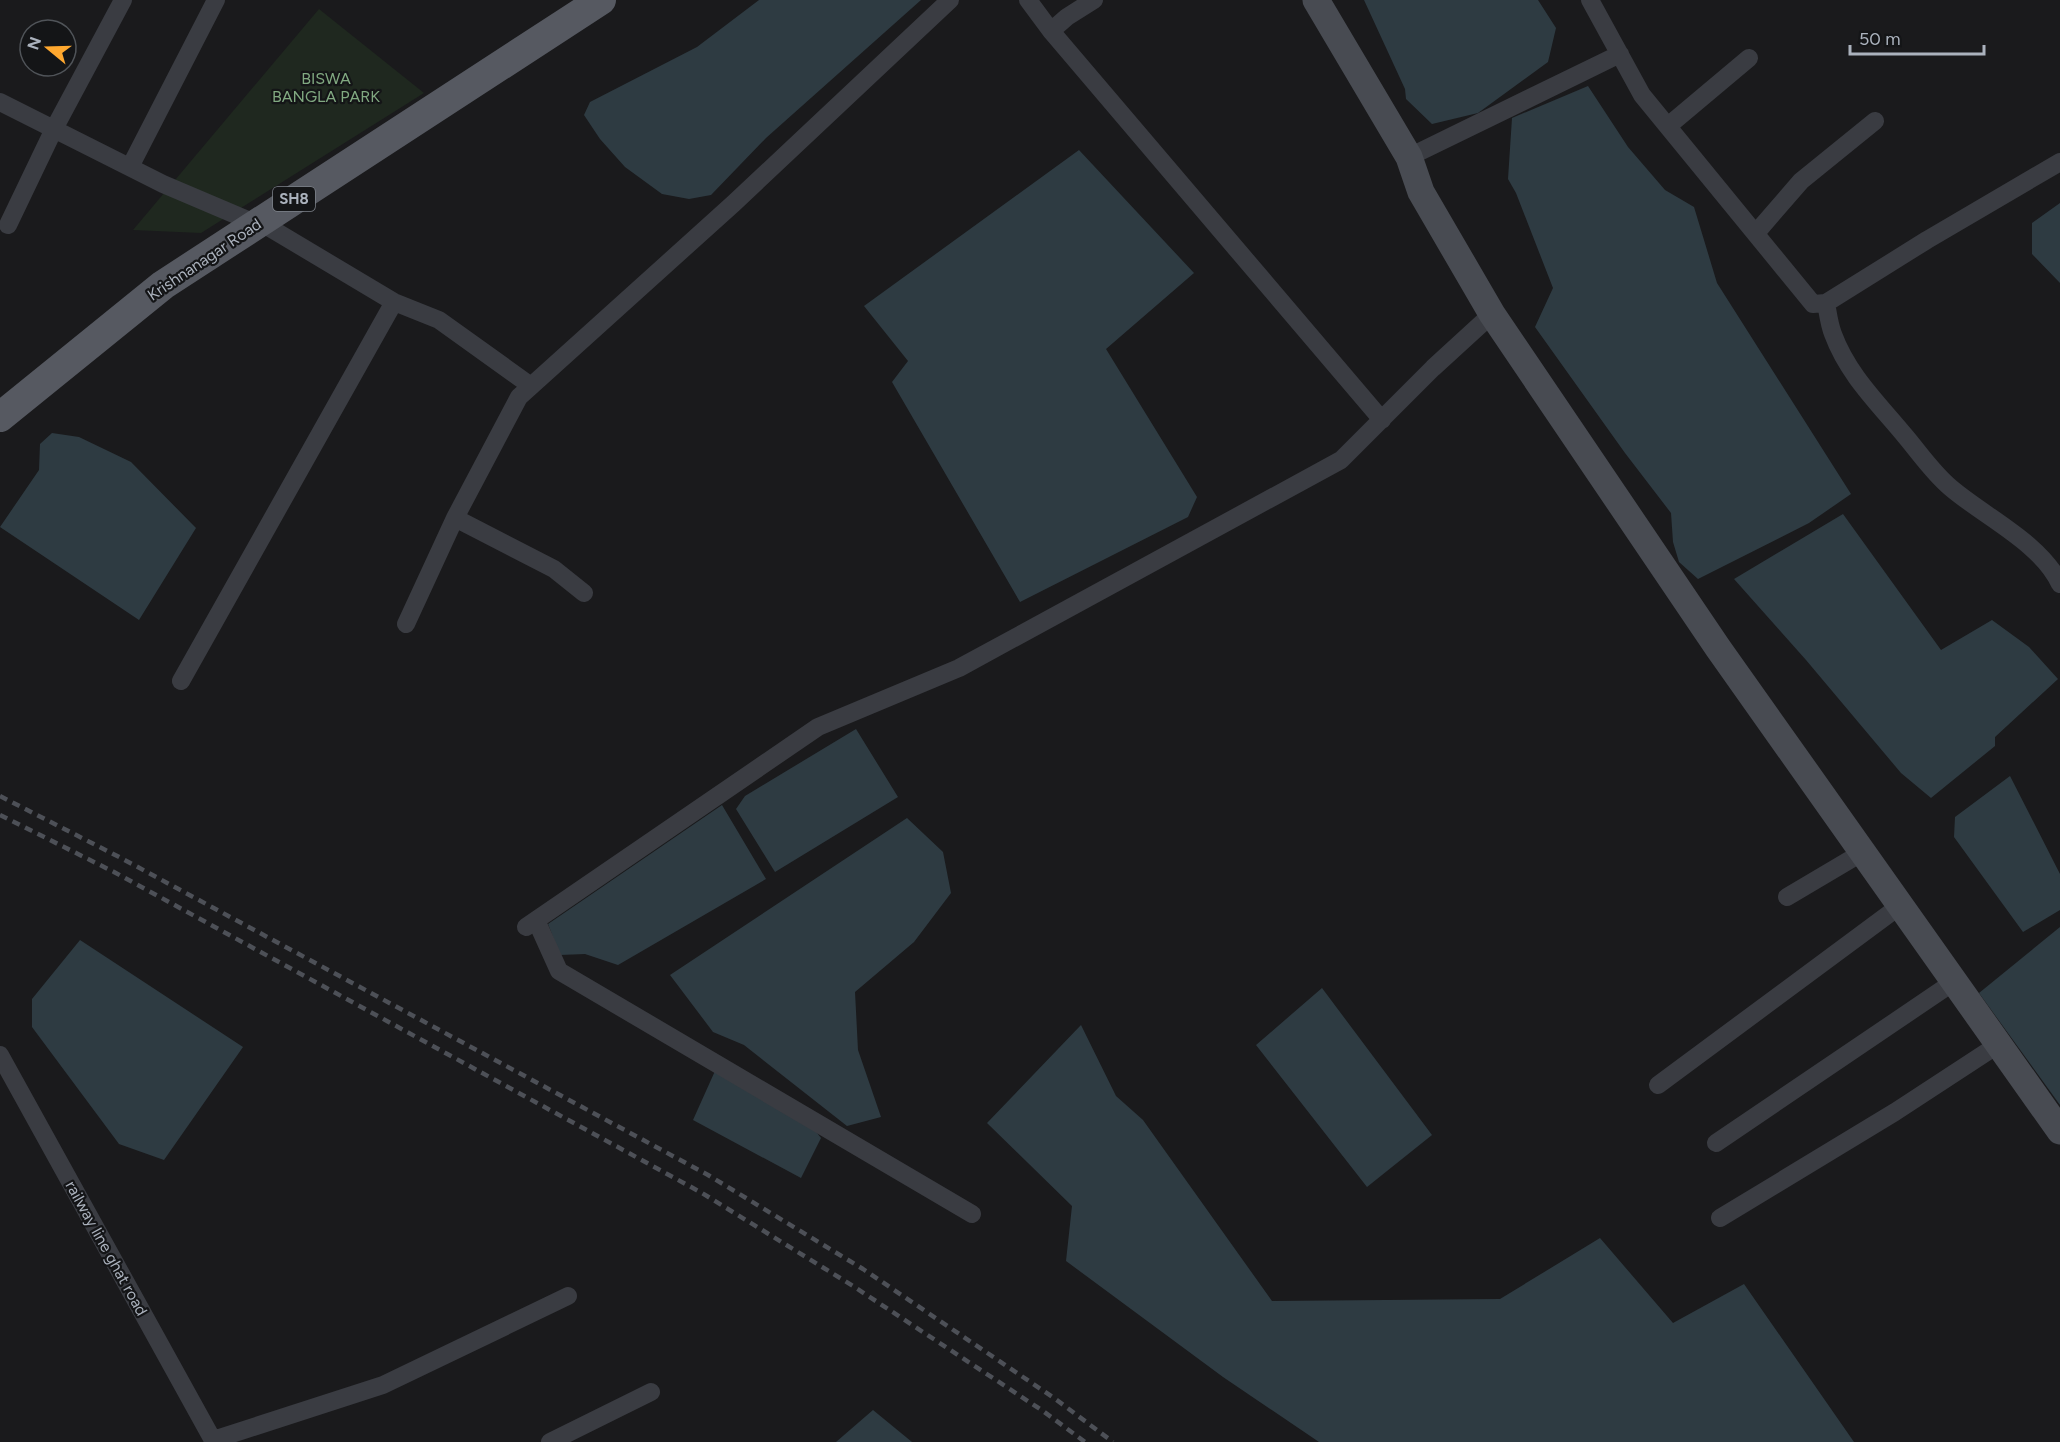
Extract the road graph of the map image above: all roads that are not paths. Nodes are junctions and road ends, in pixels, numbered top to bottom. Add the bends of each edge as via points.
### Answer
1 (123, 0) edge
2 (216, 0) edge
3 (601, 0) edge
4 (950, 0) edge
5 (1028, 0) edge
6 (1094, 0) edge
7 (1316, 0) edge
8 (1591, 1) edge
9 (1051, 31) junction
10 (1620, 54) junction
11 (1749, 58) dead end
12 (0, 102) edge
13 (1875, 121) dead end
14 (1668, 126) junction
15 (54, 129) junction
16 (1408, 157) junction
17 (2060, 162) edge
18 (130, 167) junction
19 (7, 218) edge
20 (257, 224) junction
21 (1756, 233) junction
22 (394, 302) junction
23 (1826, 303) junction
24 (1492, 314) junction
25 (531, 386) junction
26 (0, 417) edge
27 (1382, 420) junction
28 (455, 518) junction
29 (2060, 584) edge
30 (584, 593) dead end
31 (406, 624) dead end
32 (181, 681) dead end
33 (1863, 852) junction
34 (1787, 897) dead end
35 (1901, 905) junction
36 (1955, 981) junction
37 (1999, 1044) junction
38 (0, 1055) edge
39 (1658, 1085) dead end
40 (2060, 1130) edge
41 (1716, 1143) dead end
42 (972, 1214) dead end
43 (1719, 1218) dead end
44 (568, 1296) dead end
45 (651, 1392) dead end
46 (213, 1441) edge
47 (550, 1442) edge

1 - 15 street
2 - 18 street
3 - 20 main road, Krishnanagar Road / SH8
4 - 25 street via 733,204
5 - 9 street
6 - 9 street
7 - 16 street
8 - 10 street
9 - 27 street
10 - 14 street via 1642,95
10 - 16 street
11 - 14 street
12 - 15 street
13 - 21 street via 1801,181
14 - 21 street
15 - 18 street
15 - 19 street
16 - 24 street via 1421,192
17 - 23 street
18 - 20 street
20 - 22 street via 261,222
20 - 26 main road, Krishnanagar Road / SH8 via 163,285
21 - 23 street via 1813,303
22 - 25 street via 439,321
22 - 32 street
23 - 29 street via 1832,333 1856,379 1950,488 2045,560
24 - 27 street
24 - 33 street via 1718,648
25 - 28 street via 519,397
27 - 42 street via 1341,460 1269,501 958,668 818,727 531,923 559,971
28 - 30 street via 554,569
28 - 31 street
33 - 34 street
33 - 35 street
35 - 36 street
35 - 39 street
36 - 37 street
36 - 41 street
37 - 40 street
37 - 43 street
38 - 46 street, railway line ghat road
44 - 46 street via 384,1385
45 - 47 street

